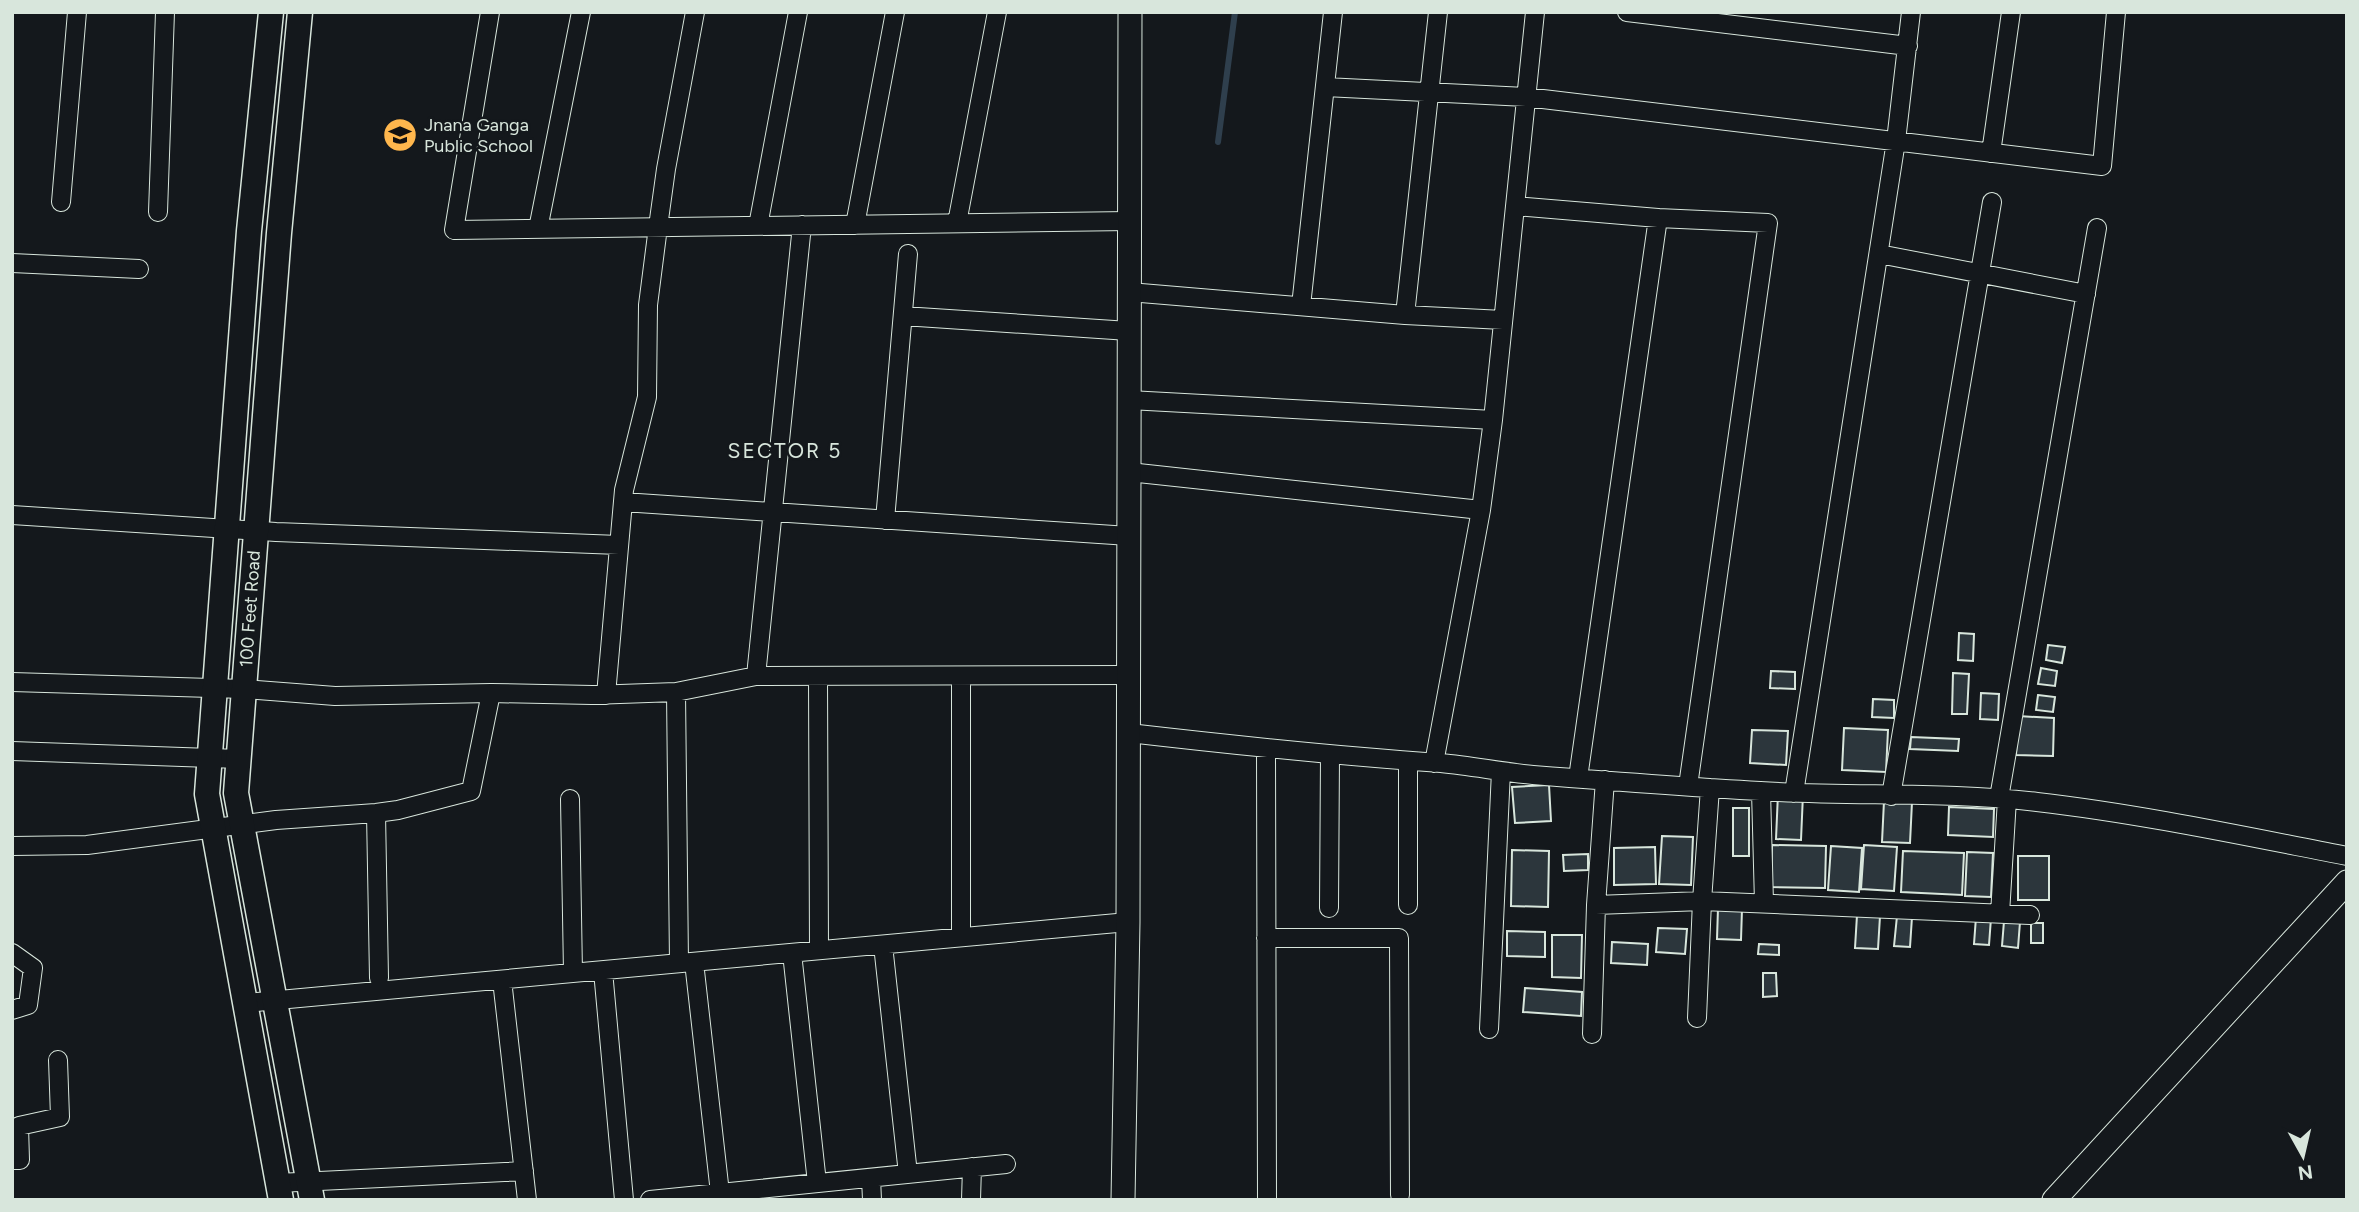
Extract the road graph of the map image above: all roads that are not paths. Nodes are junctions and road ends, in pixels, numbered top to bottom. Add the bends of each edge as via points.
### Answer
1 (78, 12) edge
2 (165, 12) edge
3 (271, 12) edge
4 (277, 12) edge
5 (490, 12) edge
6 (581, 12) edge
7 (695, 12) edge
8 (798, 12) edge
9 (895, 12) edge
10 (997, 12) edge
11 (1130, 12) edge
12 (1333, 12) edge
13 (1438, 12) edge
14 (1535, 12) edge
15 (1627, 12) edge
16 (1912, 12) edge
17 (2011, 12) edge
18 (2116, 12) edge
19 (300, 13) edge
20 (1908, 46) junction
21 (1325, 87) junction
22 (1430, 91) junction
23 (1526, 97) junction
24 (1896, 141) junction
25 (1991, 153) junction
26 (61, 202) dead end
27 (1992, 202) dead end
28 (1515, 206) junction
29 (158, 212) dead end
30 (1658, 218) junction
31 (1129, 221) junction
32 (957, 223) junction
33 (802, 225) junction
34 (855, 225) junction
35 (758, 226) junction
36 (658, 227) junction
37 (2097, 228) dead end
38 (538, 229) junction
39 (908, 254) dead end
40 (1879, 254) junction
41 (12, 263) edge
42 (139, 269) dead end
43 (1980, 273) junction
44 (1129, 292) junction
45 (2086, 294) junction
46 (1301, 306) junction
47 (1405, 315) junction
48 (903, 316) junction
49 (1503, 320) junction
50 (1129, 331) junction
51 (1129, 400) junction
52 (1493, 420) junction
53 (1129, 472) junction
54 (623, 502) junction
55 (1481, 510) junction
56 (773, 512) junction
57 (12, 515) edge
58 (885, 520) junction
59 (227, 528) junction
60 (256, 531) junction
61 (1129, 536) junction
62 (619, 545) junction
63 (1129, 675) junction
64 (756, 676) junction
65 (961, 676) junction
66 (818, 677) junction
67 (12, 681) edge
68 (215, 688) junction
69 (244, 689) junction
70 (676, 692) junction
71 (491, 693) junction
72 (606, 695) junction
73 (1129, 733) junction
74 (1266, 748) junction
75 (12, 751) edge
76 (1330, 756) junction
77 (209, 757) junction
78 (239, 759) junction
79 (1408, 762) junction
80 (1434, 763) junction
81 (1501, 771) junction
82 (1578, 778) junction
83 (1605, 780) junction
84 (1688, 786) junction
85 (1710, 788) junction
86 (1761, 791) junction
87 (1794, 793) junction
88 (1891, 796) junction
89 (570, 799) dead end
90 (2003, 799) junction
91 (376, 813) junction
92 (242, 824) junction
93 (213, 828) junction
94 (12, 846) edge
95 (2347, 856) edge
96 (2347, 882) edge
97 (1702, 901) junction
98 (1764, 903) junction
99 (1408, 905) dead end
100 (1596, 905) junction
101 (1329, 908) dead end
102 (2000, 914) junction
103 (2030, 915) dead end
104 (1128, 922) junction
105 (961, 937) junction
106 (1266, 938) junction
107 (883, 945) junction
108 (819, 950) junction
109 (12, 953) edge
110 (792, 953) junction
111 (687, 963) junction
112 (603, 971) junction
113 (573, 973) junction
114 (379, 978) dead end
115 (502, 980) junction
116 (275, 1001) junction
117 (245, 1003) junction
118 (12, 1010) edge
119 (1697, 1018) dead end
120 (1489, 1029) dead end
121 (1592, 1034) dead end
122 (58, 1060) dead end
123 (12, 1160) edge
124 (1006, 1164) dead end
125 (972, 1167) junction
126 (524, 1171) junction
127 (908, 1174) junction
128 (872, 1178) junction
129 (817, 1183) junction
130 (280, 1191) edge
131 (310, 1191) edge
132 (720, 1193) junction
133 (764, 1194) edge
134 (1400, 1195) dead end
135 (527, 1200) edge
136 (624, 1200) edge
137 (650, 1200) edge
138 (872, 1200) edge
139 (971, 1200) edge
140 (1124, 1200) edge
141 (1267, 1200) edge
142 (2054, 1200) edge

1 - 26 street
2 - 29 street
3 - 59 main road, 100 Feet Road
4 - 19 street
5 - 38 street via 454,230
6 - 38 street
7 - 36 street
8 - 35 street
9 - 34 street
10 - 32 street
11 - 31 street
12 - 21 street
13 - 22 street
14 - 23 street
15 - 20 street
16 - 20 street
17 - 25 street
18 - 25 street via 2102,166
19 - 60 main road, 100 Feet Road
20 - 24 street
21 - 22 street
21 - 46 street
22 - 23 street
22 - 47 street
23 - 24 street
23 - 28 street
24 - 25 street
24 - 40 street
27 - 43 street
28 - 30 street
28 - 49 street
30 - 82 street
30 - 84 street via 1768,223
31 - 32 street
31 - 44 street
32 - 34 street
33 - 34 street
33 - 35 street
33 - 56 street
35 - 36 street
36 - 38 street
36 - 54 street via 648,304 647,397
37 - 45 street
39 - 48 street
40 - 43 street
40 - 87 street
41 - 42 street
43 - 45 street
43 - 88 street
44 - 46 street
44 - 50 street
45 - 90 street
46 - 47 street
47 - 49 street
48 - 50 street
48 - 58 street
49 - 52 street
50 - 51 street
51 - 52 street
51 - 53 street
52 - 55 street
53 - 55 street
53 - 61 street
54 - 56 street
54 - 62 street
55 - 80 street
56 - 58 street
56 - 64 street
57 - 59 street
58 - 61 street
59 - 60 street
59 - 68 main road, 100 Feet Road
60 - 62 street
60 - 69 main road, 100 Feet Road
61 - 63 street
62 - 72 street
63 - 65 street
63 - 73 street
64 - 66 street
64 - 70 street
65 - 66 street
65 - 105 street
66 - 108 street
67 - 68 street
68 - 69 street
68 - 77 main road, 100 Feet Road
69 - 71 street via 335,696
69 - 78 main road, 100 Feet Road
70 - 72 street
70 - 111 street
71 - 72 street
71 - 91 street via 471,791
73 - 74 street
73 - 104 street
74 - 76 street
74 - 106 street
75 - 77 street
76 - 79 street
76 - 101 street
77 - 78 street
77 - 93 main road, 100 Feet Road via 206,794
78 - 92 main road, 100 Feet Road via 236,793
79 - 80 street
79 - 99 street
80 - 81 street
81 - 82 street
81 - 120 street
82 - 83 street
83 - 84 street
83 - 100 street
84 - 85 street
85 - 86 street
85 - 97 street
86 - 87 street
86 - 98 street
87 - 88 street
88 - 90 street
89 - 113 street
90 - 95 street via 2115,812
90 - 102 street
91 - 92 street
91 - 114 street
92 - 93 street
92 - 116 main road, 100 Feet Road
93 - 94 street via 87,845
93 - 117 main road, 100 Feet Road
96 - 142 street
97 - 98 street
97 - 100 street
97 - 119 street
98 - 102 street
100 - 121 street
102 - 103 street
104 - 105 street
104 - 140 street
105 - 107 street
106 - 134 street via 1399,938
106 - 141 street
107 - 108 street
107 - 127 street
108 - 110 street
109 - 118 street via 33,968 28,1005
110 - 111 street
110 - 129 street
111 - 112 street
111 - 132 street
112 - 113 street
112 - 136 street
113 - 115 street
115 - 116 street
115 - 126 street
116 - 117 street
116 - 131 main road, 100 Feet Road
117 - 130 main road, 100 Feet Road
122 - 123 street via 60,1117 19,1126 20,1160
124 - 125 street
125 - 127 street
125 - 139 street
126 - 131 street
126 - 135 street
127 - 128 street
128 - 129 street
128 - 138 street
129 - 133 street
130 - 131 street
132 - 133 street
132 - 137 street

